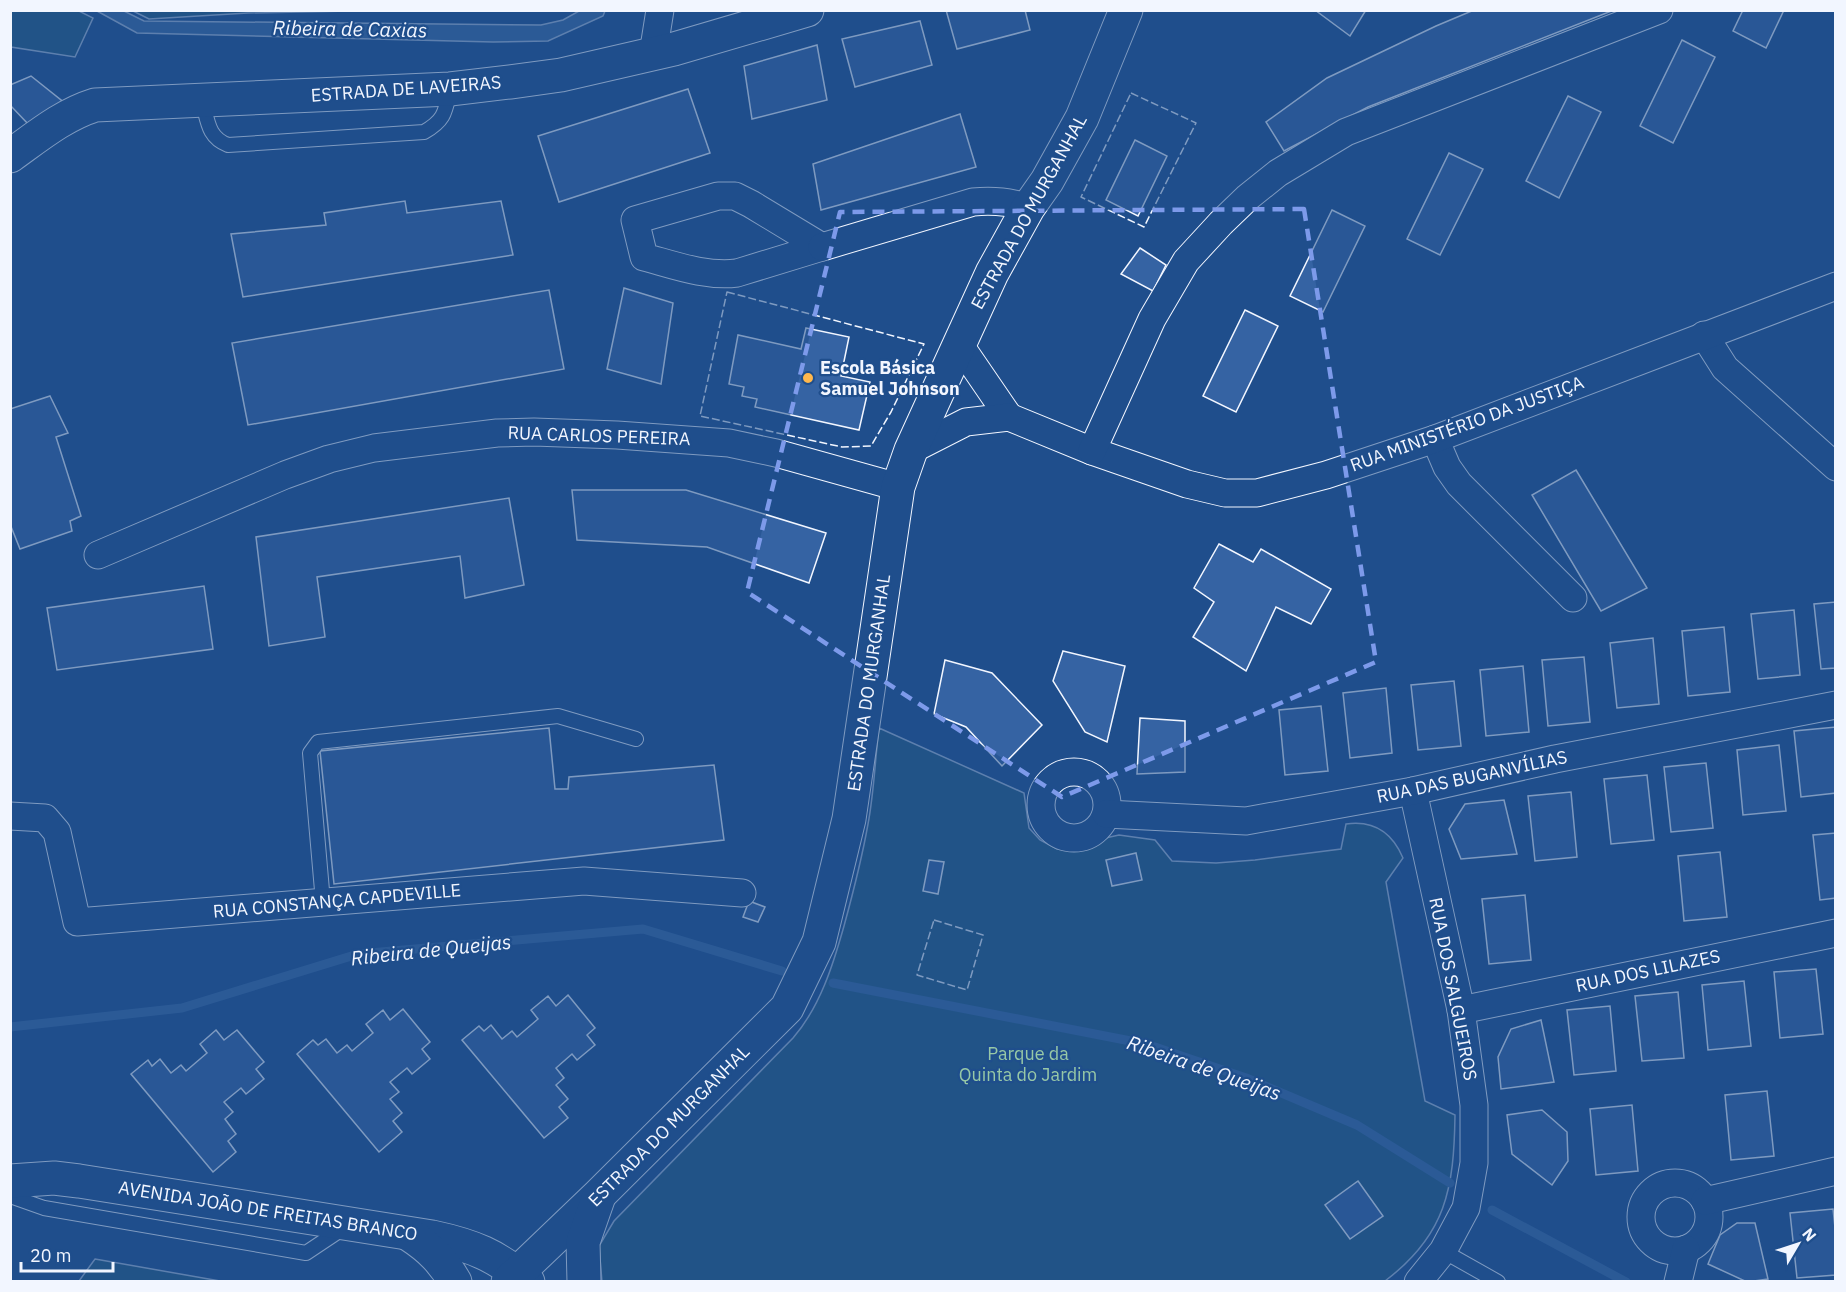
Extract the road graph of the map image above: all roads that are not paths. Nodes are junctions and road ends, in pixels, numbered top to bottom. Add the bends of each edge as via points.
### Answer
1 (660, 10) edge
2 (807, 10) edge
3 (1126, 10) edge
4 (1659, 10) edge
5 (653, 54) junction
6 (450, 89) junction
7 (202, 100) junction
8 (10, 156) edge
9 (1028, 208) junction
10 (822, 247) junction
11 (1836, 286) edge
12 (1704, 335) junction
13 (959, 344) junction
14 (1009, 417) junction
15 (1435, 439) junction
16 (910, 450) junction
17 (1092, 451) junction
18 (1836, 466) edge
19 (898, 487) junction
20 (98, 555) dead end
21 (1573, 598) dead end
22 (1836, 705) edge
23 (636, 739) dead end
24 (1413, 791) junction
25 (1106, 814) dead end
26 (10, 816) edge
27 (742, 893) dead end
28 (322, 902) junction
29 (1836, 933) edge
30 (1461, 1010) junction
31 (1836, 1171) edge
32 (10, 1181) edge
33 (598, 1196) junction
34 (10, 1197) edge
35 (1705, 1201) junction
36 (349, 1224) junction
37 (406, 1233) junction
38 (1686, 1249) junction
39 (1443, 1251) junction
40 (518, 1278) edge
41 (455, 1281) edge
42 (584, 1281) edge
43 (1418, 1281) edge
44 (1498, 1281) edge
45 (1678, 1281) edge

1 - 5 street
2 - 5 street, ESTRADA DE LAVEIRAS
3 - 9 street, ESTRADA DO MURGANHAL via 1082,118
4 - 17 street via 1346,132 1278,173 1186,261 1152,319
5 - 6 street, ESTRADA DE LAVEIRAS via 561,75
6 - 7 street, ESTRADA DE LAVEIRAS
6 - 7 lane via 444,115 424,132 228,145 211,134
7 - 8 street, ESTRADA DE LAVEIRAS via 95,105 64,118
9 - 10 street via 1012,202 973,202
9 - 13 street, ESTRADA DO MURGANHAL
10 - 10 street via 737,273 709,274 644,257 635,219 718,195 735,196
11 - 12 street, RUA MINISTÉRIO DA JUSTIÇA
12 - 15 street, RUA MINISTÉRIO DA JUSTIÇA
12 - 18 street via 1725,368
13 - 14 street
13 - 16 street, ESTRADA DO MURGANHAL
14 - 16 street, RUA MINISTÉRIO DA JUSTIÇA via 966,422
14 - 17 street, RUA MINISTÉRIO DA JUSTIÇA
15 - 17 street, RUA MINISTÉRIO DA JUSTIÇA via 1326,476 1257,493 1225,493 1187,484
15 - 21 street via 1459,484
16 - 19 street, ESTRADA DO MURGANHAL
19 - 20 street, RUA CARLOS PEREIRA via 729,443 617,435 497,433 374,448 329,459
19 - 33 street, ESTRADA DO MURGANHAL via 849,819 819,942 787,1008
22 - 24 street, RUA DAS BUGANVÍLIAS via 1555,759
23 - 28 lane via 558,716 318,742 310,753
24 - 25 street, RUA DAS BUGANVÍLIAS via 1246,821
24 - 30 street, RUA DOS SALGUEIROS
26 - 28 street, RUA CONSTANÇA CAPDEVILLE via 45,818 57,832 77,922
27 - 28 street, RUA CONSTANÇA CAPDEVILLE via 584,880
29 - 30 street, RUA DOS LILAZES
30 - 39 street, RUA DOS SALGUEIROS via 1474,1105 1474,1163 1466,1208
31 - 35 street
32 - 36 street, AVENIDA JOÃO DE FREITAS BRANCO via 79,1181
33 - 40 street, ESTRADA DO MURGANHAL
33 - 42 street via 583,1242
34 - 36 lane via 44,1208 306,1253
35 - 38 street via 1709,1224 1705,1235
35 - 38 street via 1690,1186 1669,1183 1658,1187 1644,1203 1642,1224 1653,1243 1663,1249
36 - 37 street, AVENIDA JOÃO DE FREITAS BRANCO
37 - 40 street, AVENIDA JOÃO DE FREITAS BRANCO via 484,1251
37 - 41 street via 444,1263
38 - 45 street
39 - 43 street, RUA DOS SALGUEIROS
39 - 44 lane

